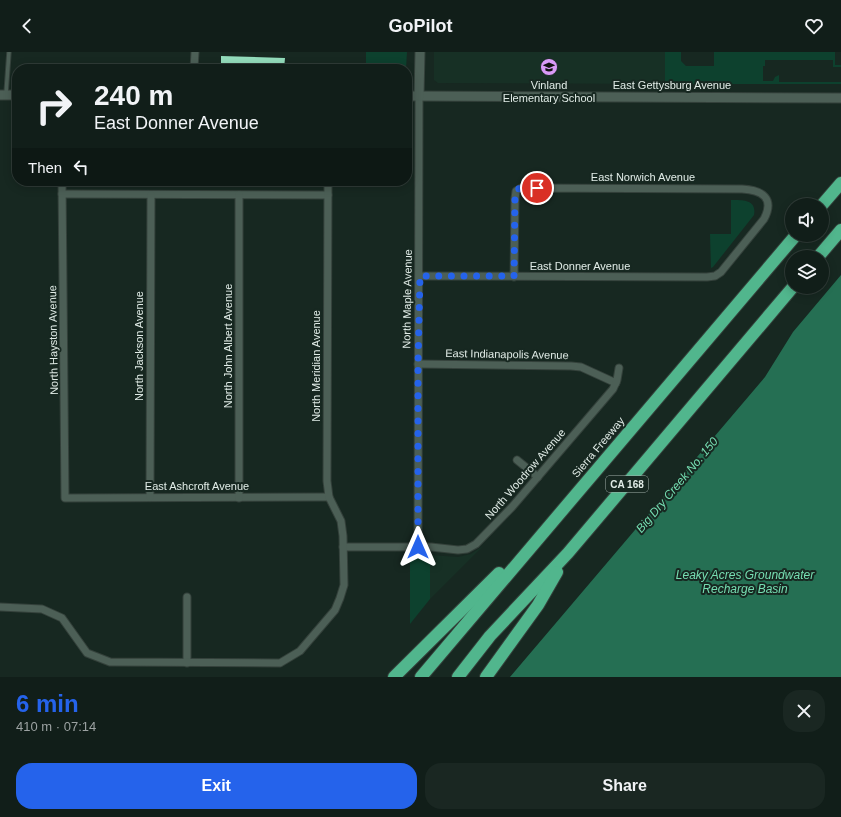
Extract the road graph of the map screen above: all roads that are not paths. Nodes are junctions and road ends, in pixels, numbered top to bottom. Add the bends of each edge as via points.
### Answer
1 (9, 52) edge
2 (194, 52) edge
3 (420, 52) edge
4 (194, 64) edge
5 (3, 95) edge
6 (412, 96) edge
7 (420, 96) junction
8 (841, 98) edge
9 (841, 183) edge
10 (62, 186) edge
11 (328, 186) edge
12 (62, 194) junction
13 (151, 195) junction
14 (239, 195) junction
15 (328, 195) junction
16 (828, 198) edge
17 (841, 230) edge
18 (790, 242) edge
19 (824, 250) edge
20 (420, 276) junction
21 (514, 276) junction
22 (715, 276) joint
23 (787, 294) edge
24 (418, 364) junction
25 (619, 368) dead end
26 (616, 382) junction
27 (517, 460) dead end
28 (538, 477) junction
29 (150, 497) junction
30 (329, 497) junction
31 (65, 498) joint
32 (239, 498) junction
33 (343, 547) junction
34 (418, 547) junction
35 (568, 553) junction
36 (519, 560) junction
37 (187, 597) dead end
38 (0, 607) edge
39 (188, 663) junction
40 (394, 677) edge
41 (421, 677) edge
42 (458, 677) edge
43 (486, 677) edge

1 - 5 lane
2 - 4 street
3 - 7 street, North Maple Avenue
6 - 7 street, East Gettysburg Avenue
7 - 8 street, East Gettysburg Avenue
7 - 20 street, North Maple Avenue
9 - 16 highway
10 - 12 street, North Hayston Avenue
11 - 15 street, North Meridian Avenue
12 - 13 street
12 - 31 street, North Hayston Avenue
13 - 14 street
13 - 29 street, North Jackson Avenue
14 - 15 street
14 - 32 street, North John Albert Avenue
15 - 30 street, North Meridian Avenue
17 - 19 highway
18 - 36 highway, Sierra Freeway / CA 168
20 - 21 street, East Donner Avenue
20 - 24 street, North Maple Avenue
21 - 22 street, East Donner Avenue
21 - 22 street, East Norwich Avenue via 515,199 516,191 521,188 742,188 761,193 767,199 768,209 764,219
23 - 35 highway, CA 168
24 - 26 street, East Indianapolis Avenue via 571,366 581,367
24 - 34 street, North Maple Avenue
25 - 26 street, North Woodrow Avenue
26 - 28 street, North Woodrow Avenue
27 - 28 street
28 - 34 street, North Woodrow Avenue via 476,544 458,550
29 - 31 street, East Ashcroft Avenue
29 - 32 street, East Ashcroft Avenue
30 - 32 street, East Ashcroft Avenue
30 - 33 street, North Meridian Avenue via 341,521
33 - 34 street, North Woodrow Avenue
33 - 39 street, North Meridian Avenue via 344,585 340,598 335,610 300,651 280,663
35 - 42 highway, CA 168 via 490,636
35 - 43 highway via 538,606
36 - 40 highway via 499,573
36 - 41 highway, Sierra Freeway / CA 168
37 - 39 street
38 - 39 street, North Meridian Avenue via 42,609 62,618 87,653 110,662

